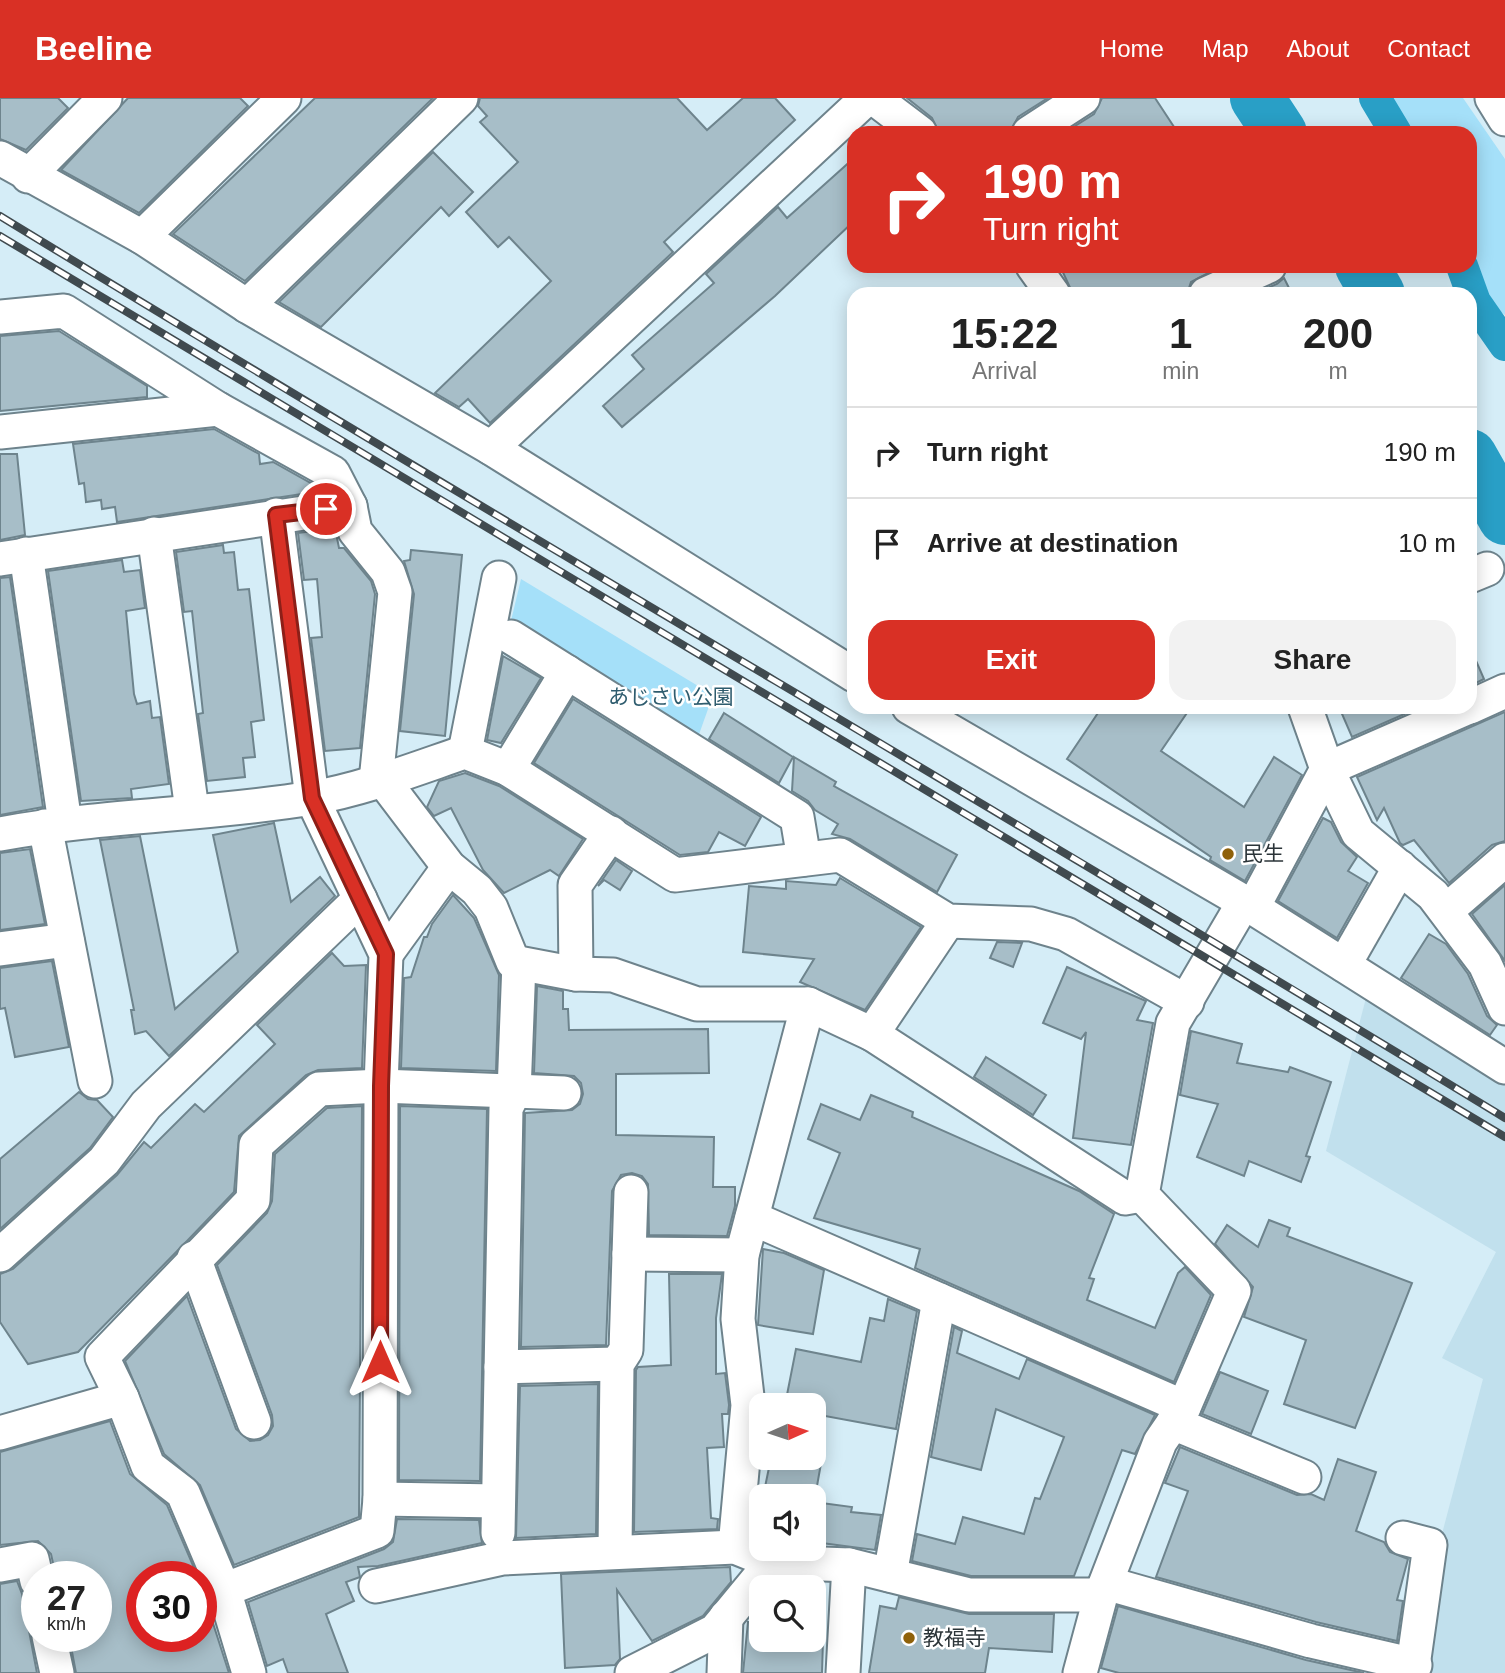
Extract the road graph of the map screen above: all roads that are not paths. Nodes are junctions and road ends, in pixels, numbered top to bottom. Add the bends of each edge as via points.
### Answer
1 (105, 98) edge
2 (461, 98) edge
3 (1083, 98) edge
4 (1492, 98) edge
5 (280, 100) edge
6 (882, 100) edge
7 (1505, 119) edge
8 (853, 126) edge
9 (912, 126) edge
10 (1040, 126) edge
11 (847, 131) edge
12 (0, 158) edge
13 (28, 176) junction
14 (142, 237) junction
15 (1253, 273) edge
16 (1222, 287) edge
17 (247, 306) junction
18 (0, 317) edge
19 (218, 409) junction
20 (0, 432) edge
21 (491, 448) junction
22 (350, 506) junction
23 (276, 515) junction
24 (155, 534) junction
25 (13, 556) edge
26 (499, 578) dead end
27 (511, 637) dead end
28 (847, 671) edge
29 (567, 672) junction
30 (1505, 691) edge
31 (1477, 704) edge
32 (921, 714) edge
33 (1307, 714) edge
34 (1454, 714) edge
35 (465, 752) junction
36 (508, 769) junction
37 (1327, 769) junction
38 (379, 780) junction
39 (312, 798) junction
40 (192, 810) junction
41 (55, 825) junction
42 (611, 833) junction
43 (0, 834) edge
44 (804, 859) junction
45 (1505, 860) edge
46 (449, 867) junction
47 (1400, 867) junction
48 (360, 899) junction
49 (1249, 904) junction
50 (1446, 911) junction
51 (948, 921) junction
52 (67, 940) junction
53 (0, 949) edge
54 (386, 954) junction
55 (1495, 959) edge
56 (519, 963) junction
57 (1344, 965) junction
58 (576, 974) junction
59 (1187, 1002) junction
60 (808, 1004) junction
61 (1505, 1008) edge
62 (872, 1034) junction
63 (1505, 1067) edge
64 (95, 1081) dead end
65 (381, 1086) junction
66 (514, 1092) junction
67 (564, 1093) dead end
68 (631, 1192) dead end
69 (1142, 1195) junction
70 (752, 1218) junction
71 (629, 1254) junction
72 (0, 1255) edge
73 (743, 1255) junction
74 (194, 1258) junction
75 (939, 1300) junction
76 (617, 1364) junction
77 (500, 1367) junction
78 (122, 1398) junction
79 (1178, 1415) junction
80 (254, 1422) dead end
81 (2, 1423) edge
82 (1304, 1477) dead end
83 (380, 1499) junction
84 (1403, 1538) dead end
85 (734, 1547) junction
86 (615, 1552) junction
87 (21, 1561) edge
88 (772, 1562) junction
89 (0, 1565) edge
90 (849, 1565) junction
91 (890, 1575) junction
92 (376, 1586) dead end
93 (1103, 1589) junction
94 (225, 1590) junction
95 (726, 1617) junction
96 (52, 1652) edge
97 (1414, 1669) edge
98 (57, 1673) edge
99 (248, 1673) edge
100 (632, 1673) edge
101 (724, 1673) edge
102 (843, 1673) edge
103 (1080, 1673) edge

1 - 13 street
2 - 17 street
3 - 10 street
4 - 7 street
5 - 14 street
6 - 8 street
6 - 9 street
11 - 21 street
12 - 13 street
13 - 14 street
14 - 17 street
15 - 16 street
17 - 21 street
18 - 19 street via 64,311
19 - 20 street
19 - 22 street via 333,473
21 - 28 street
22 - 23 street
22 - 38 street via 355,531 388,572 395,592
23 - 24 street
23 - 39 street
24 - 25 street
24 - 40 street
25 - 41 street
26 - 35 street
27 - 29 street
29 - 36 street
29 - 44 street via 797,817
30 - 31 street
32 - 49 street
33 - 37 street
34 - 37 street
35 - 36 street
35 - 38 street
36 - 42 street
37 - 47 street via 1358,833
37 - 49 street
38 - 39 street
38 - 46 street
39 - 40 street
39 - 48 street
40 - 41 street
41 - 43 street
41 - 52 street
42 - 44 street via 675,875
42 - 58 street via 575,885
44 - 51 street via 840,855
45 - 50 street
46 - 54 street
46 - 56 street via 491,908 513,962
47 - 50 street
47 - 57 street
48 - 54 street
48 - 72 street via 146,1105 104,1161
49 - 57 street
49 - 59 street
50 - 55 street
51 - 59 street via 1031,924 1066,934
51 - 62 street
52 - 53 street
52 - 64 street
54 - 65 street
55 - 61 street
56 - 58 street
56 - 66 street
57 - 63 street
58 - 60 street via 614,975 698,1004
59 - 69 street via 1173,1023
60 - 62 street
60 - 70 street
62 - 69 street via 1125,1198
65 - 66 street
65 - 74 street via 318,1089 256,1145 253,1200
65 - 83 street
66 - 67 street
66 - 77 street via 506,1108
68 - 71 street
69 - 79 street via 1234,1292
70 - 73 street
70 - 75 street
71 - 73 street
71 - 76 street via 626,1350
73 - 85 street via 738,1319 748,1405
74 - 78 street via 102,1357
74 - 80 street
75 - 79 street
75 - 91 street
76 - 77 street
76 - 86 street
77 - 83 street via 498,1517
78 - 81 street
78 - 94 street via 148,1466 183,1493
79 - 82 street
79 - 93 street via 1160,1442
83 - 94 street via 377,1531
84 - 97 street via 1430,1545
85 - 86 street
85 - 88 street
86 - 92 street via 503,1558
87 - 89 street
88 - 90 street
88 - 95 street
90 - 91 street
90 - 102 street
91 - 93 street via 969,1595
93 - 97 street
93 - 103 street
94 - 99 street
95 - 100 street via 715,1631
95 - 101 street
96 - 98 street

